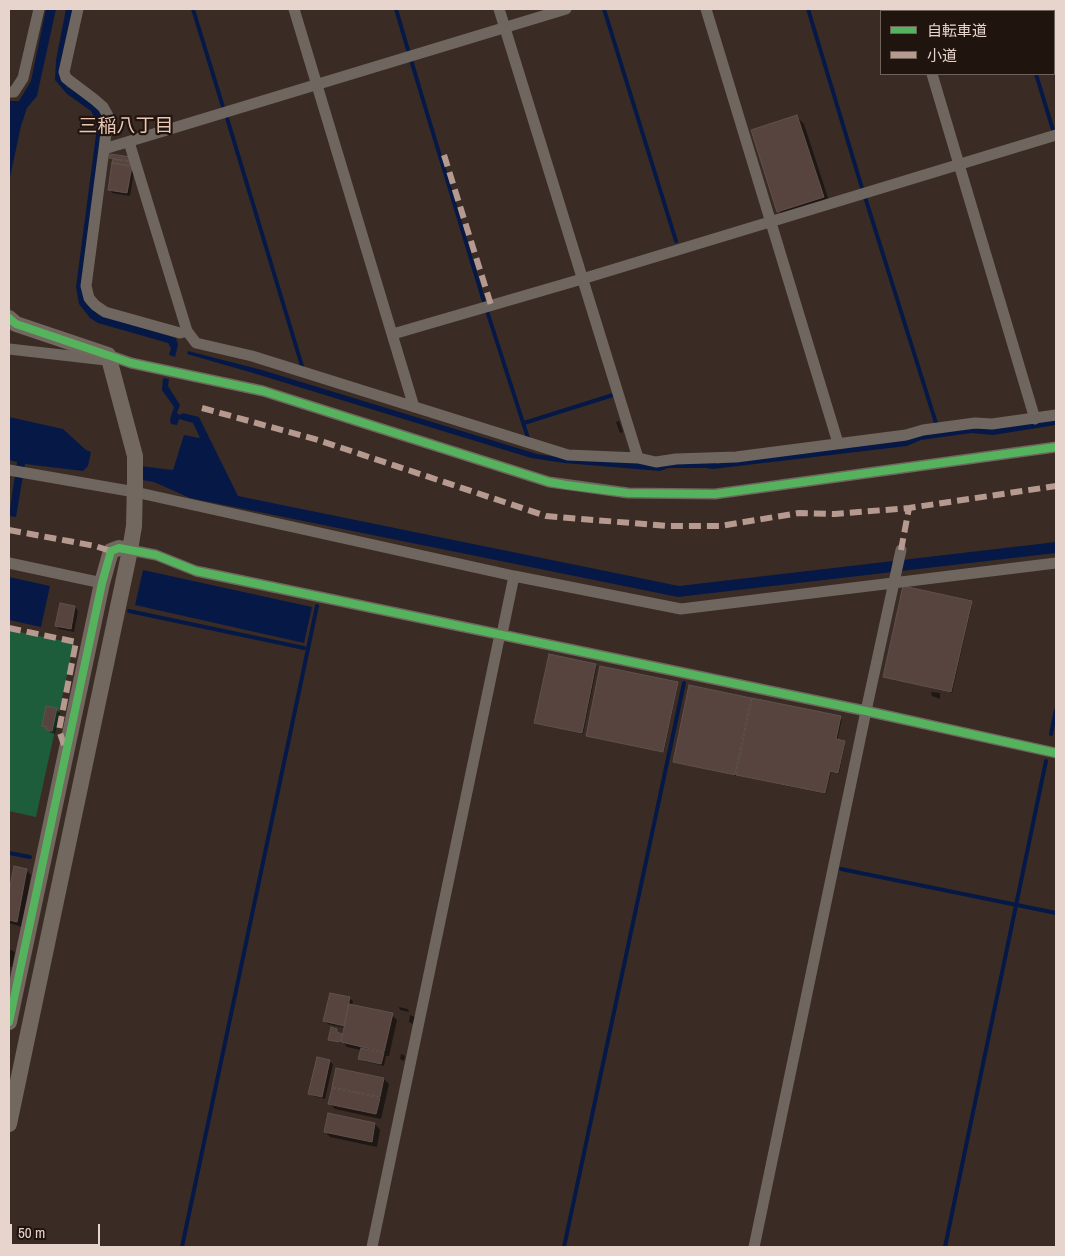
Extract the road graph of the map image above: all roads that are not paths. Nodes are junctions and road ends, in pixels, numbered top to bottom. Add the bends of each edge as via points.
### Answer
1 (39, 9) edge
2 (78, 9) edge
3 (294, 9) edge
4 (500, 9) edge
5 (566, 9) edge
6 (706, 9) edge
7 (505, 27) junction
8 (932, 75) edge
9 (317, 84) junction
10 (9, 92) edge
11 (1056, 135) edge
12 (129, 142) junction
13 (104, 149) junction
14 (959, 165) junction
15 (770, 222) junction
16 (582, 279) junction
17 (9, 318) edge
18 (187, 331) junction
19 (393, 334) junction
20 (9, 349) edge
21 (109, 358) junction
22 (414, 407) junction
23 (1056, 415) edge
24 (1034, 418) junction
25 (838, 443) junction
26 (1056, 447) edge
27 (638, 458) junction
28 (16, 472) edge
29 (135, 487) junction
30 (130, 550) junction
31 (901, 550) dead end
32 (9, 563) edge
33 (1056, 563) edge
34 (514, 576) junction
35 (102, 583) junction
36 (893, 584) junction
37 (501, 634) junction
38 (866, 710) junction
39 (1056, 753) edge
40 (10, 1011) edge
41 (9, 1124) edge
42 (372, 1247) edge
43 (754, 1247) edge

1 - 10 street via 23,78 14,92
2 - 13 street via 64,72 66,78 103,107 108,116
3 - 9 street
4 - 7 street
5 - 7 street
6 - 15 street
7 - 9 street
7 - 16 street
8 - 14 street
9 - 12 street
9 - 19 street
11 - 14 street
12 - 13 street
12 - 18 street
13 - 18 street via 86,286 89,298 104,312 180,333
14 - 15 street
14 - 24 street
15 - 16 street
15 - 25 street
16 - 19 street
16 - 27 street
17 - 21 street via 16,324
18 - 22 street via 196,343 252,356
19 - 22 street
20 - 21 street
21 - 26 street via 264,391 549,482 628,493 715,494
21 - 29 street via 135,456
22 - 27 street via 568,455
23 - 24 street
24 - 25 street via 974,423
25 - 27 street via 736,457 656,462
28 - 29 street
29 - 30 street
29 - 34 street
30 - 35 street via 119,548 112,552
30 - 37 street via 156,555 196,571
30 - 41 street
31 - 36 street
32 - 35 street
33 - 36 street
34 - 36 street via 682,609
34 - 37 street
35 - 40 street
36 - 38 street
37 - 38 street
37 - 42 street
38 - 39 street
38 - 43 street

